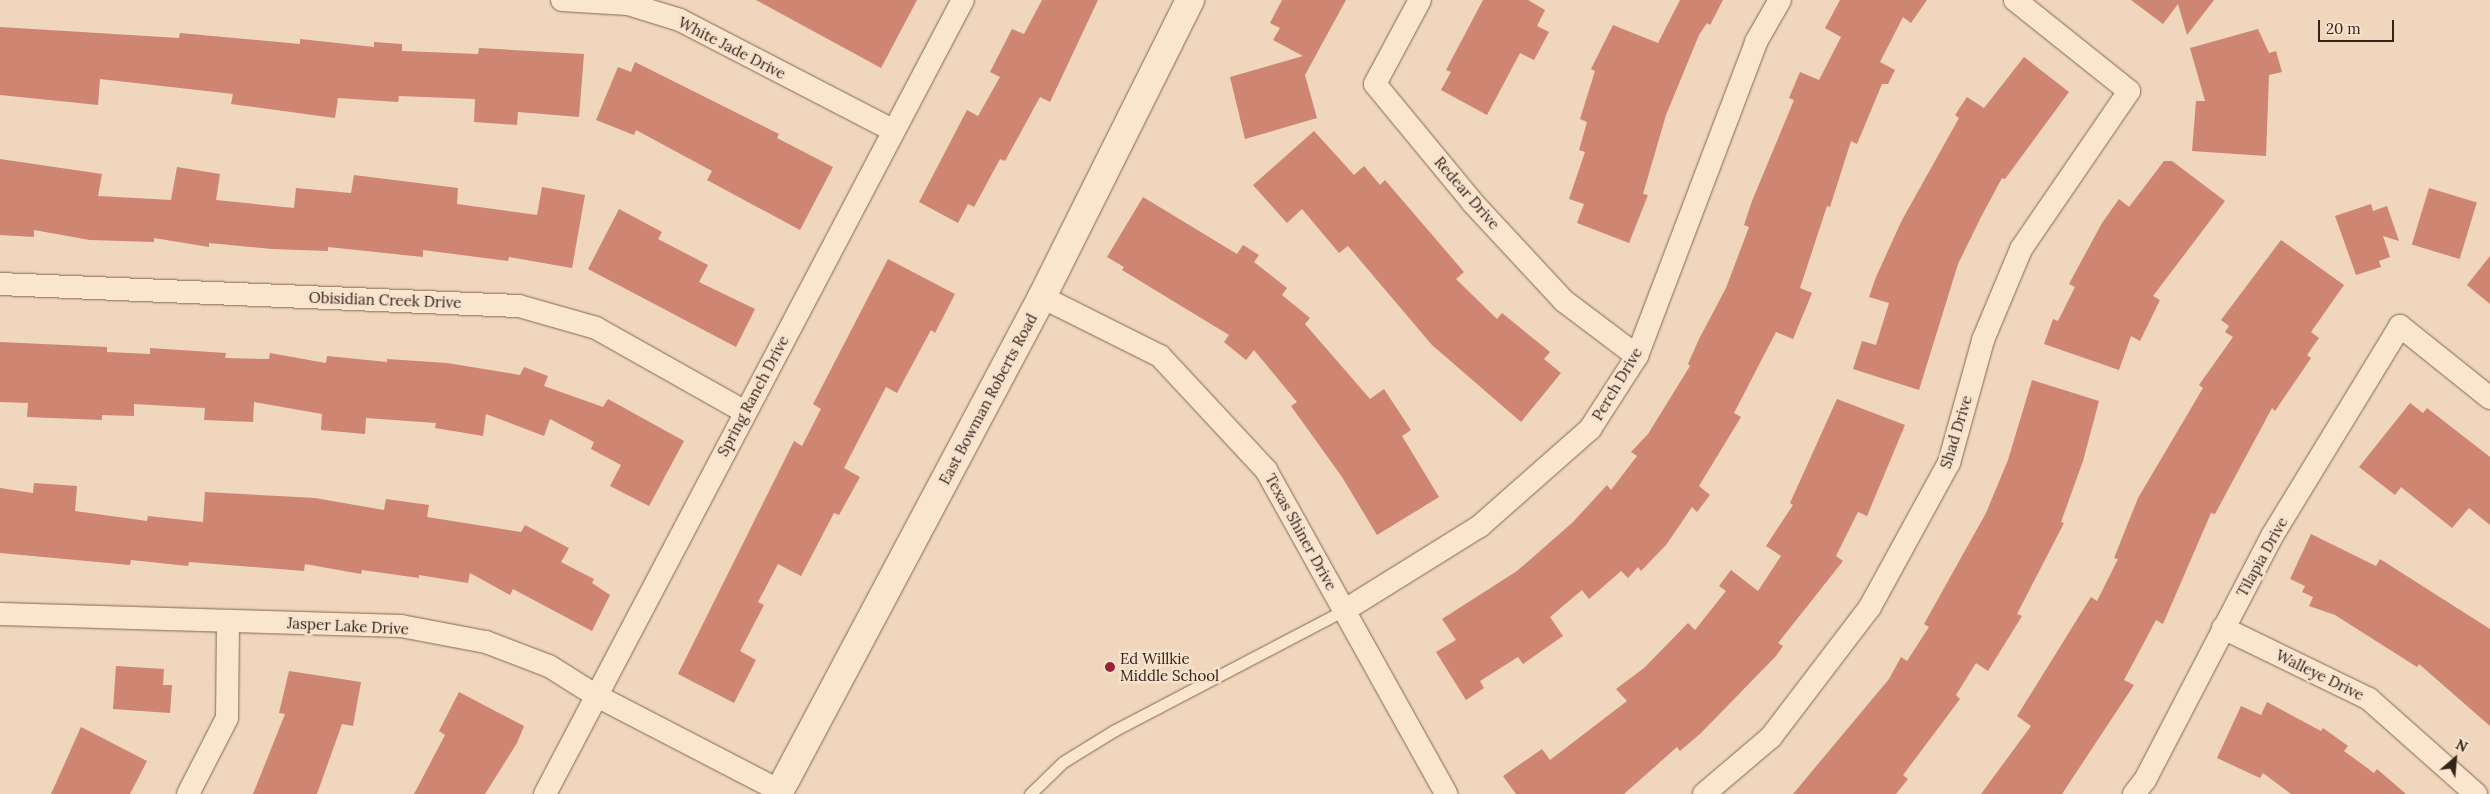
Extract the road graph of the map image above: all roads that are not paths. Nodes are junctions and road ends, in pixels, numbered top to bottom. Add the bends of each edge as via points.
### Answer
1 (562, 0) edge
2 (963, 0) edge
3 (1190, 0) edge
4 (1420, 0) edge
5 (1780, 0) edge
6 (2015, 0) edge
7 (892, 130) junction
8 (0, 284) edge
9 (1042, 297) junction
10 (1637, 356) junction
11 (2490, 398) edge
12 (746, 412) junction
13 (1344, 610) junction
14 (0, 614) edge
15 (228, 621) junction
16 (2223, 628) junction
17 (596, 695) junction
18 (779, 792) edge
19 (1034, 793) edge
20 (188, 794) edge
21 (545, 794) edge
22 (1446, 794) edge
23 (1704, 794) edge
24 (2134, 794) edge
25 (2476, 794) edge

1 - 7 street, White Jade Drive via 628,4 680,20
2 - 7 street, Spring Ranch Drive
3 - 9 street, East Bowman Roberts Road
4 - 10 street, Redear Drive via 1376,84 1473,203 1564,301
5 - 10 street, Perch Drive via 1756,42
6 - 23 street, Shad Drive via 2129,91 2021,249 1983,340 1949,463 1870,607 1771,737
7 - 12 street, Spring Ranch Drive
8 - 12 street, Obisidian Creek Drive via 519,306 596,328
9 - 13 street, Texas Shiner Drive via 1160,356 1266,470
9 - 18 street, East Bowman Roberts Road
10 - 13 street, Perch Drive via 1590,429 1480,526
11 - 16 street, Tilapia Drive via 2400,326 2272,536
12 - 17 street, Spring Ranch Drive
13 - 19 lane via 1115,730 1064,762
13 - 22 street, Texas Shiner Drive
14 - 15 street, Jasper Lake Drive
15 - 17 street, Jasper Lake Drive via 401,626 486,642 549,666
15 - 20 street via 227,718
16 - 24 street, Tilapia Drive
16 - 25 street, Walleye Drive via 2369,699
17 - 18 street, Jasper Lake Drive
17 - 21 street, Spring Ranch Drive

